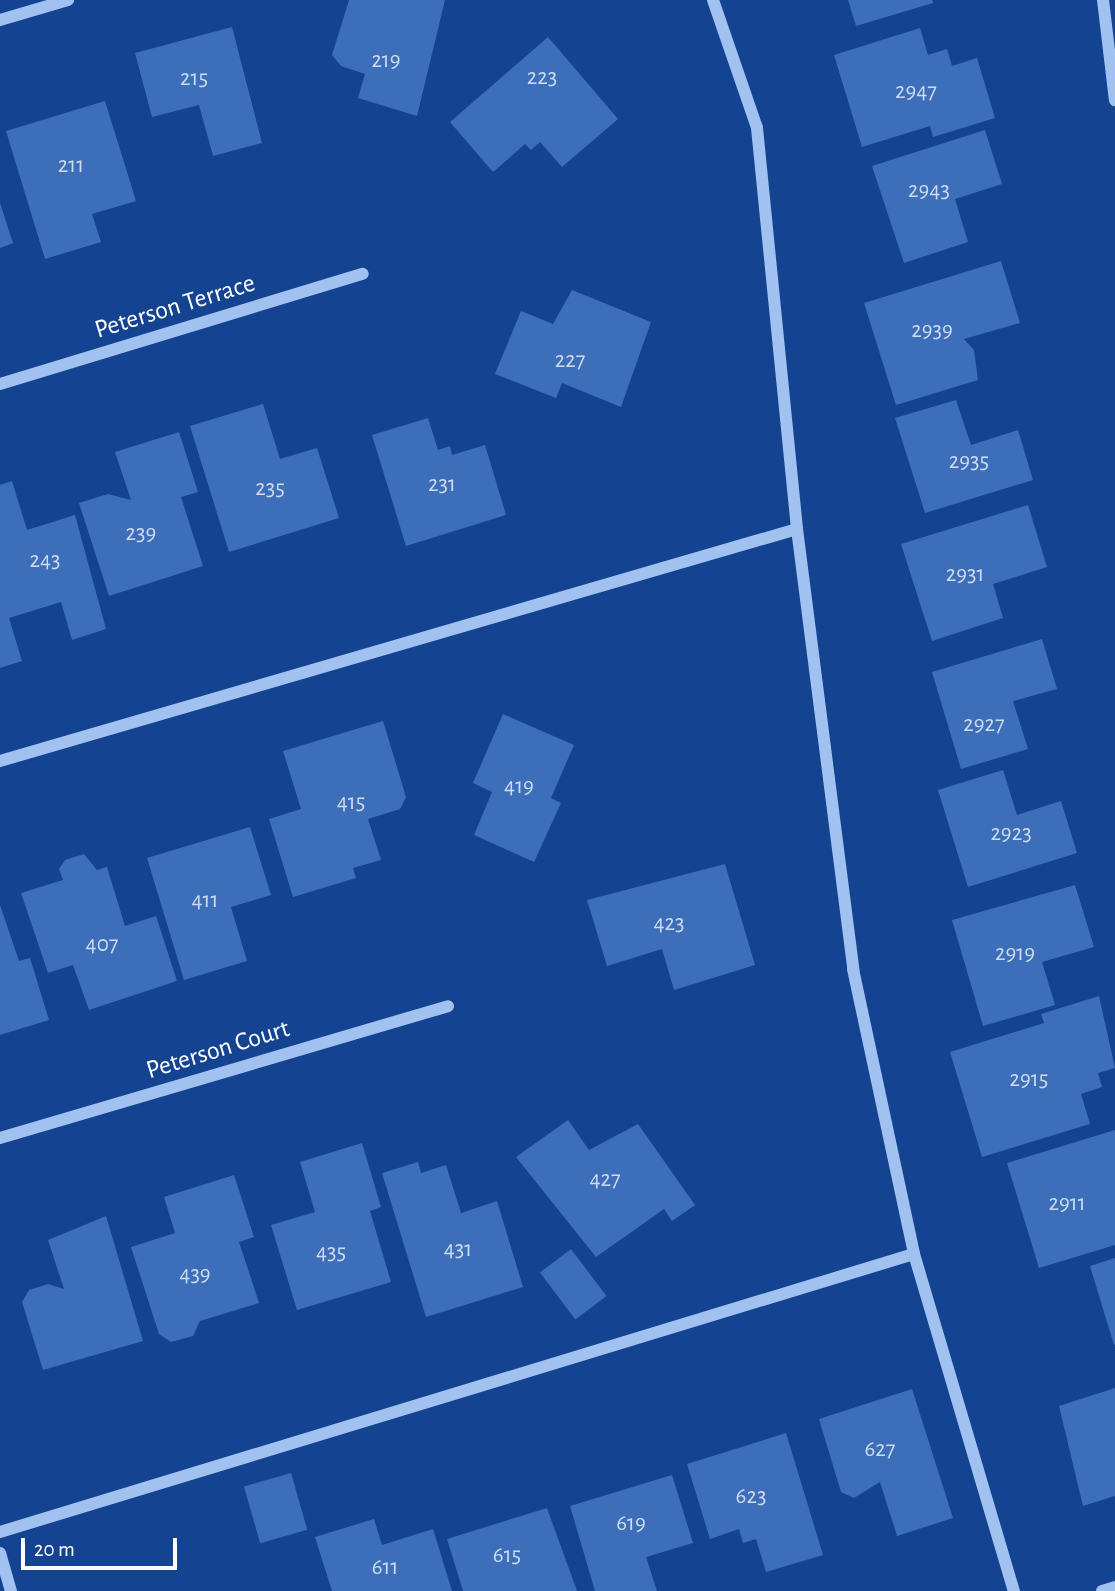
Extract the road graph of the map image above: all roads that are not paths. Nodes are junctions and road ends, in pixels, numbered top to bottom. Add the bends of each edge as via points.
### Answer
1 (68, 0) edge
2 (713, 0) edge
3 (1103, 0) edge
4 (0, 20) edge
5 (1115, 100) edge
6 (363, 274) dead end
7 (0, 384) edge
8 (797, 530) junction
9 (0, 761) edge
10 (448, 1006) dead end
11 (0, 1139) edge
12 (914, 1254) junction
13 (0, 1532) edge
14 (0, 1553) edge
15 (1115, 1587) edge
16 (11, 1591) edge
17 (1014, 1591) edge
18 (1102, 1591) edge

1 - 4 street
2 - 8 street via 758,128
3 - 5 street
6 - 7 street, Peterson Terrace
8 - 9 street
8 - 12 street via 853,969
10 - 11 street, Peterson Court
12 - 13 street
12 - 17 street
14 - 16 street
15 - 18 street

